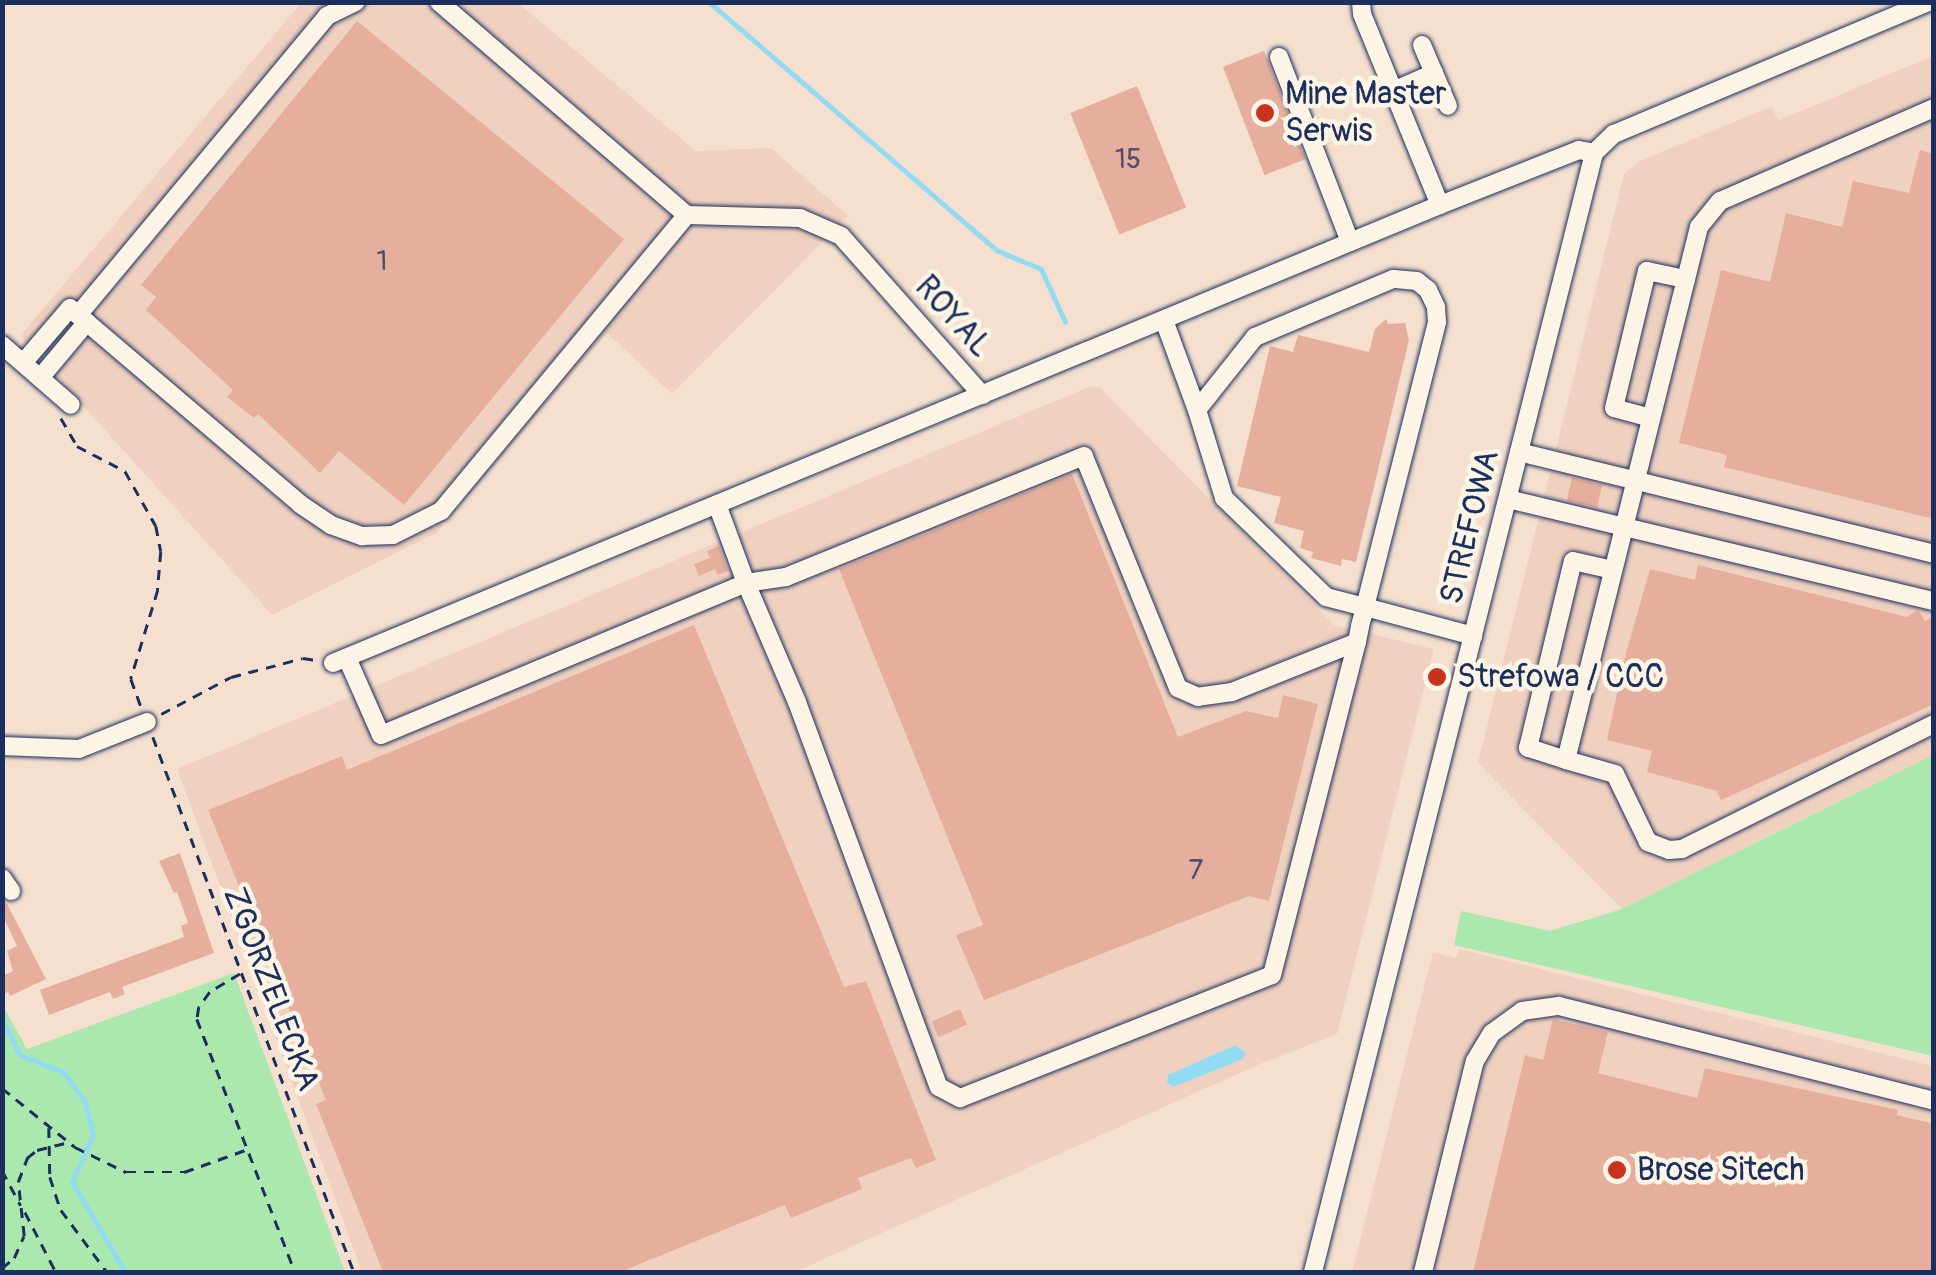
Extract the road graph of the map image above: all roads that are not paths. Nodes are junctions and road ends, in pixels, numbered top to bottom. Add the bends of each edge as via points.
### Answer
1 (356, 2) edge
2 (439, 2) edge
3 (1361, 2) edge
4 (1928, 2) edge
5 (1422, 45) dead end
6 (1279, 57) dead end
7 (1434, 73) junction
8 (1393, 91) junction
9 (1448, 106) dead end
10 (1934, 108) edge
11 (1594, 152) junction
12 (1440, 205) junction
13 (687, 215) junction
14 (1350, 242) junction
15 (1686, 279) junction
16 (78, 315) junction
17 (1164, 320) junction
18 (2, 346) edge
19 (23, 363) junction
20 (45, 382) junction
21 (982, 395) junction
22 (70, 405) dead end
23 (1197, 410) junction
24 (1651, 418) junction
25 (1519, 452) junction
26 (1636, 480) junction
27 (1508, 499) junction
28 (717, 504) junction
29 (1624, 525) junction
30 (1934, 554) edge
31 (1613, 570) junction
32 (746, 583) junction
33 (1934, 601) edge
34 (1365, 607) junction
35 (1473, 636) junction
36 (1356, 642) junction
37 (147, 722) road end
38 (1934, 724) edge
39 (2, 746) edge
40 (1566, 760) junction
41 (1934, 1102) edge
42 (1312, 1272) edge
43 (1423, 1272) edge

1 - 16 street via 327,16
2 - 13 street
3 - 8 street
4 - 11 street via 1614,134
5 - 7 street
6 - 14 street
7 - 8 street
7 - 9 street
8 - 12 street
10 - 15 street via 1720,201 1699,226
11 - 12 street, ROYAL via 1579,150
11 - 25 street, STREFOWA
12 - 14 street, ROYAL
13 - 16 street via 440,510 393,535 362,536 300,504
13 - 21 street, ROYAL via 800,218 841,236
14 - 17 street, ROYAL
15 - 24 street
15 - 24 street via 1647,271 1614,408
16 - 19 street
16 - 20 street
17 - 21 street, ROYAL
17 - 23 street
18 - 19 street
19 - 20 street
20 - 22 street
21 - 28 street
23 - 34 street via 1224,498 1318,592
23 - 34 street via 1256,337 1393,278 1428,290 1436,322
24 - 26 street
25 - 26 street
25 - 27 street, STREFOWA
26 - 29 street
26 - 30 street
27 - 29 street
27 - 35 street, STREFOWA
28 - 32 street
28 - 32 street via 340,661 381,735
29 - 31 street
29 - 33 street
31 - 40 street
31 - 40 street via 1572,561 1528,748
32 - 36 street via 786,577 1084,456 1178,688 1198,697 1232,692
32 - 36 street via 940,1087 960,1098 1272,975
34 - 35 street
34 - 36 street
35 - 42 street, STREFOWA
37 - 39 street via 79,749
38 - 40 street via 1682,849 1648,842 1615,774
41 - 43 street via 1559,1006 1522,1011 1492,1032 1475,1061

